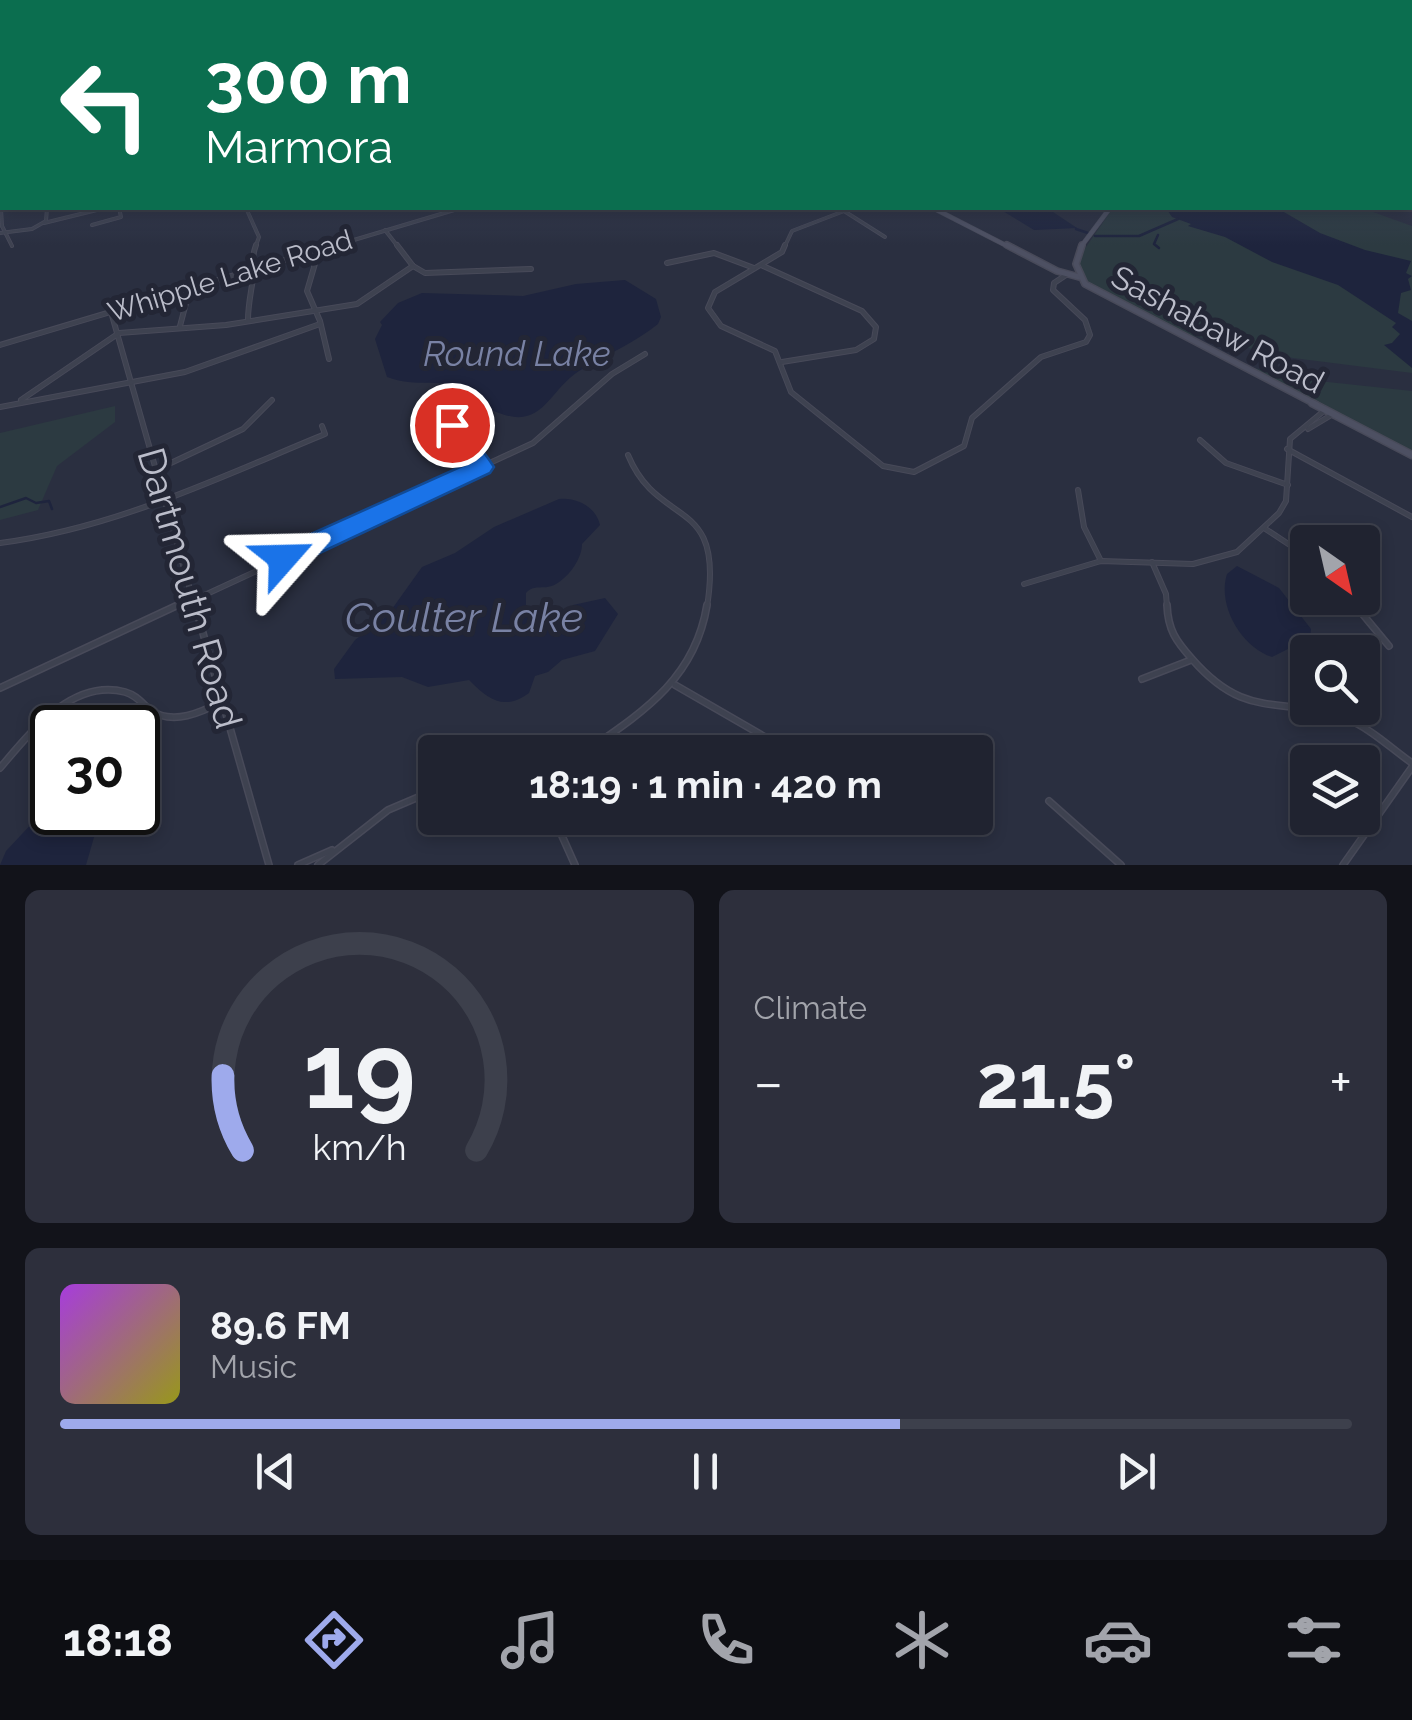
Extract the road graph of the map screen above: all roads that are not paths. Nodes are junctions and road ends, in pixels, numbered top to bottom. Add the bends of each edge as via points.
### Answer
1 (47, 210) edge
2 (96, 210) edge
3 (120, 210) edge
4 (247, 210) edge
5 (454, 210) edge
6 (844, 210) joint
7 (937, 210) edge
8 (1109, 210) edge
9 (122, 217) joint
10 (44, 222) junction
11 (92, 224) dead end
12 (1, 229) edge
13 (386, 230) junction
14 (8, 232) junction
15 (886, 237) dead end
16 (12, 246) dead end
17 (319, 250) junction
18 (667, 263) dead end
19 (760, 264) junction
20 (413, 266) junction
21 (531, 268) dead end
22 (754, 268) junction
23 (252, 270) junction
24 (1066, 275) junction
25 (1079, 277) junction
26 (190, 288) junction
27 (314, 308) junction
28 (111, 312) junction
29 (248, 322) junction
30 (320, 324) junction
31 (180, 326) junction
32 (120, 333) junction
33 (0, 345) edge
34 (644, 354) dead end
35 (329, 359) dead end
36 (782, 362) junction
37 (132, 382) junction
38 (21, 400) junction
39 (272, 400) dead end
40 (0, 407) edge
41 (442, 409) dead end
42 (1325, 410) junction
43 (1333, 414) junction
44 (322, 426) dead end
45 (1303, 430) junction
46 (1200, 440) dead end
47 (1286, 449) junction
48 (628, 455) dead end
49 (1412, 455) edge
50 (482, 467) junction
51 (156, 470) junction
52 (1288, 484) junction
53 (1078, 490) dead end
54 (166, 502) junction
55 (1412, 517) edge
56 (1264, 528) junction
57 (0, 542) edge
58 (1290, 545) edge
59 (1101, 561) junction
60 (1152, 562) junction
61 (1024, 584) dead end
62 (195, 598) junction
63 (1363, 615) edge
64 (1388, 646) dead end
65 (1191, 660) junction
66 (1142, 678) dead end
67 (675, 685) junction
68 (0, 688) edge
69 (223, 701) junction
70 (610, 735) edge
71 (762, 735) edge
72 (1412, 765) edge
73 (0, 768) edge
74 (418, 796) edge
75 (1050, 801) dead end
76 (562, 835) edge
77 (336, 848) junction
78 (269, 865) edge
79 (298, 865) edge
80 (318, 865) edge
81 (575, 865) edge
82 (1121, 865) edge
83 (1343, 865) edge

1 - 10 street
2 - 10 street
3 - 9 street
4 - 23 street via 259,238
5 - 13 street, Whipple Lake Road
6 - 15 street
6 - 19 street via 792,232 784,250
7 - 24 main road
8 - 25 main road, Sashabaw Road via 1074,258
9 - 11 street
10 - 14 street
12 - 14 street
13 - 17 street, Whipple Lake Road
13 - 20 street
14 - 16 street
17 - 23 street, Whipple Lake Road
17 - 27 street via 307,285
18 - 22 street via 714,253
19 - 22 street
19 - 36 street via 862,311 876,327 862,348
20 - 21 street via 428,273
20 - 27 street via 357,304
22 - 36 street via 715,292 709,312 720,326 770,347
23 - 26 street, Whipple Lake Road
23 - 29 street
24 - 25 main road
24 - 36 street via 1052,290 1088,323 1088,340 1035,361 972,418 964,446 922,470 893,470 853,444 791,392
25 - 42 main road, Sashabaw Road
26 - 28 street, Whipple Lake Road
26 - 31 street
27 - 29 street
27 - 30 street
28 - 32 street, Dartmouth Road
28 - 33 street, Whipple Lake Road
29 - 31 street
30 - 35 street
30 - 37 street via 228,359
31 - 32 street
32 - 37 street, Dartmouth Road
32 - 38 street
34 - 50 street via 602,379 536,442
37 - 38 street
37 - 51 street, Dartmouth Road
38 - 40 street
39 - 51 street via 242,429
41 - 50 street
42 - 43 main road, Sashabaw Road
42 - 45 street
43 - 45 street
43 - 49 main road, Sashabaw Road
44 - 54 street via 325,434
45 - 47 street
46 - 52 street via 1226,463
47 - 52 street
47 - 55 street
48 - 67 street via 634,476 691,517 712,551 702,640
50 - 62 street
51 - 54 street, Dartmouth Road
52 - 56 street via 1283,507
53 - 59 street via 1084,527
54 - 57 street via 66,535
54 - 62 street, Dartmouth Road
56 - 58 street
56 - 60 street via 1243,548 1211,562
59 - 60 street
59 - 61 street
60 - 65 street via 1166,594 1168,628
62 - 68 street
62 - 69 street, Dartmouth Road
63 - 64 street
65 - 66 street
65 - 72 street via 1236,698 1338,715
67 - 70 street
67 - 71 street
69 - 73 street via 199,713 168,716 123,691 82,696 33,730
69 - 78 street, Dartmouth Road
72 - 83 street
74 - 77 street
75 - 82 street
76 - 81 street
77 - 79 street
77 - 80 street

